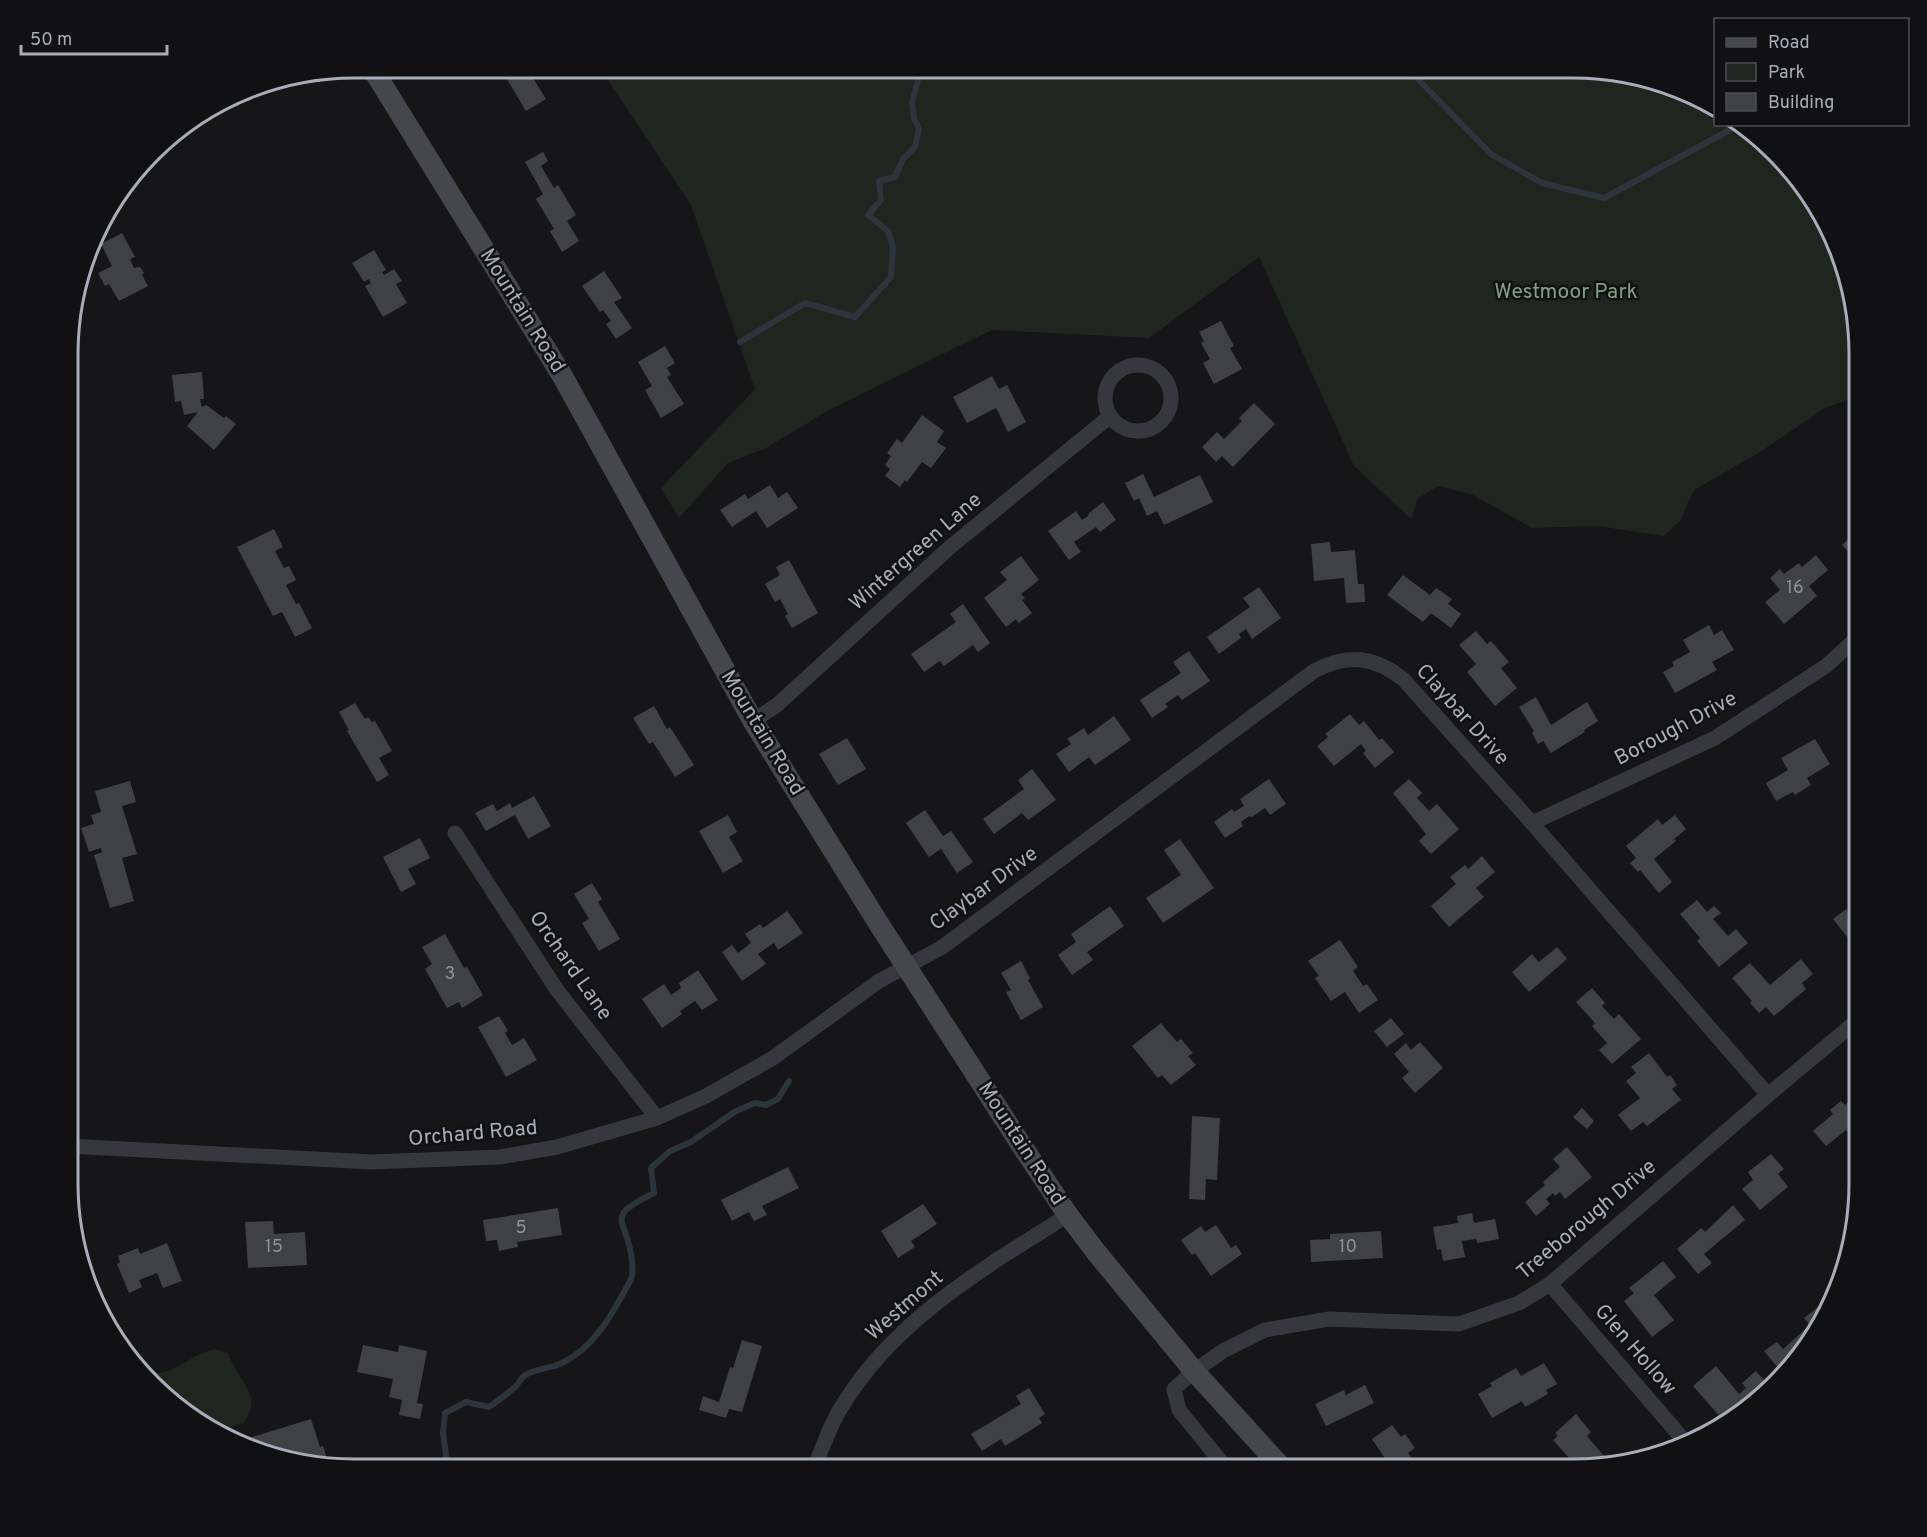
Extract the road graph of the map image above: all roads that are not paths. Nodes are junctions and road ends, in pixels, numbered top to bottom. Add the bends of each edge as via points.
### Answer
1 (378, 78) edge
2 (1109, 417) junction
3 (1849, 645) edge
4 (753, 721) junction
5 (1532, 823) junction
6 (455, 833) dead end
7 (906, 966) junction
8 (1849, 1034) edge
9 (1768, 1095) junction
10 (657, 1118) junction
11 (78, 1147) edge
12 (1068, 1215) junction
13 (1550, 1284) junction
14 (1194, 1371) junction
15 (1681, 1437) edge
16 (818, 1459) edge
17 (1219, 1459) edge
18 (1274, 1459) edge

1 - 4 main road, Mountain Road via 563,376
2 - 2 street via 1128,431 1139,432 1158,425 1171,406 1166,380 1148,366 1120,370 1106,388 1104,399
2 - 4 street, Wintergreen Lane via 949,548 777,705
3 - 5 street, Borough Drive via 1826,666 1714,738
4 - 7 main road, Mountain Road
5 - 7 street, Claybar Drive via 1404,680 1374,662 1341,659 1314,671 941,948
5 - 9 street, Claybar Drive
6 - 10 street, Orchard Lane via 557,990
7 - 10 street, Orchard Road via 742,1077
7 - 12 main road, Mountain Road
8 - 9 street, Treeborough Drive
9 - 13 street, Treeborough Drive
10 - 11 street, Orchard Road via 557,1148 500,1157 370,1162
12 - 14 main road, Mountain Road
12 - 16 street, Westmont via 969,1278 897,1336 867,1368 841,1407
13 - 14 street, Treeborough Drive via 1519,1302 1458,1324 1329,1319 1265,1330
13 - 15 street, Glen Hollow
14 - 17 street via 1174,1389 1179,1410
14 - 18 main road, Mountain Road

